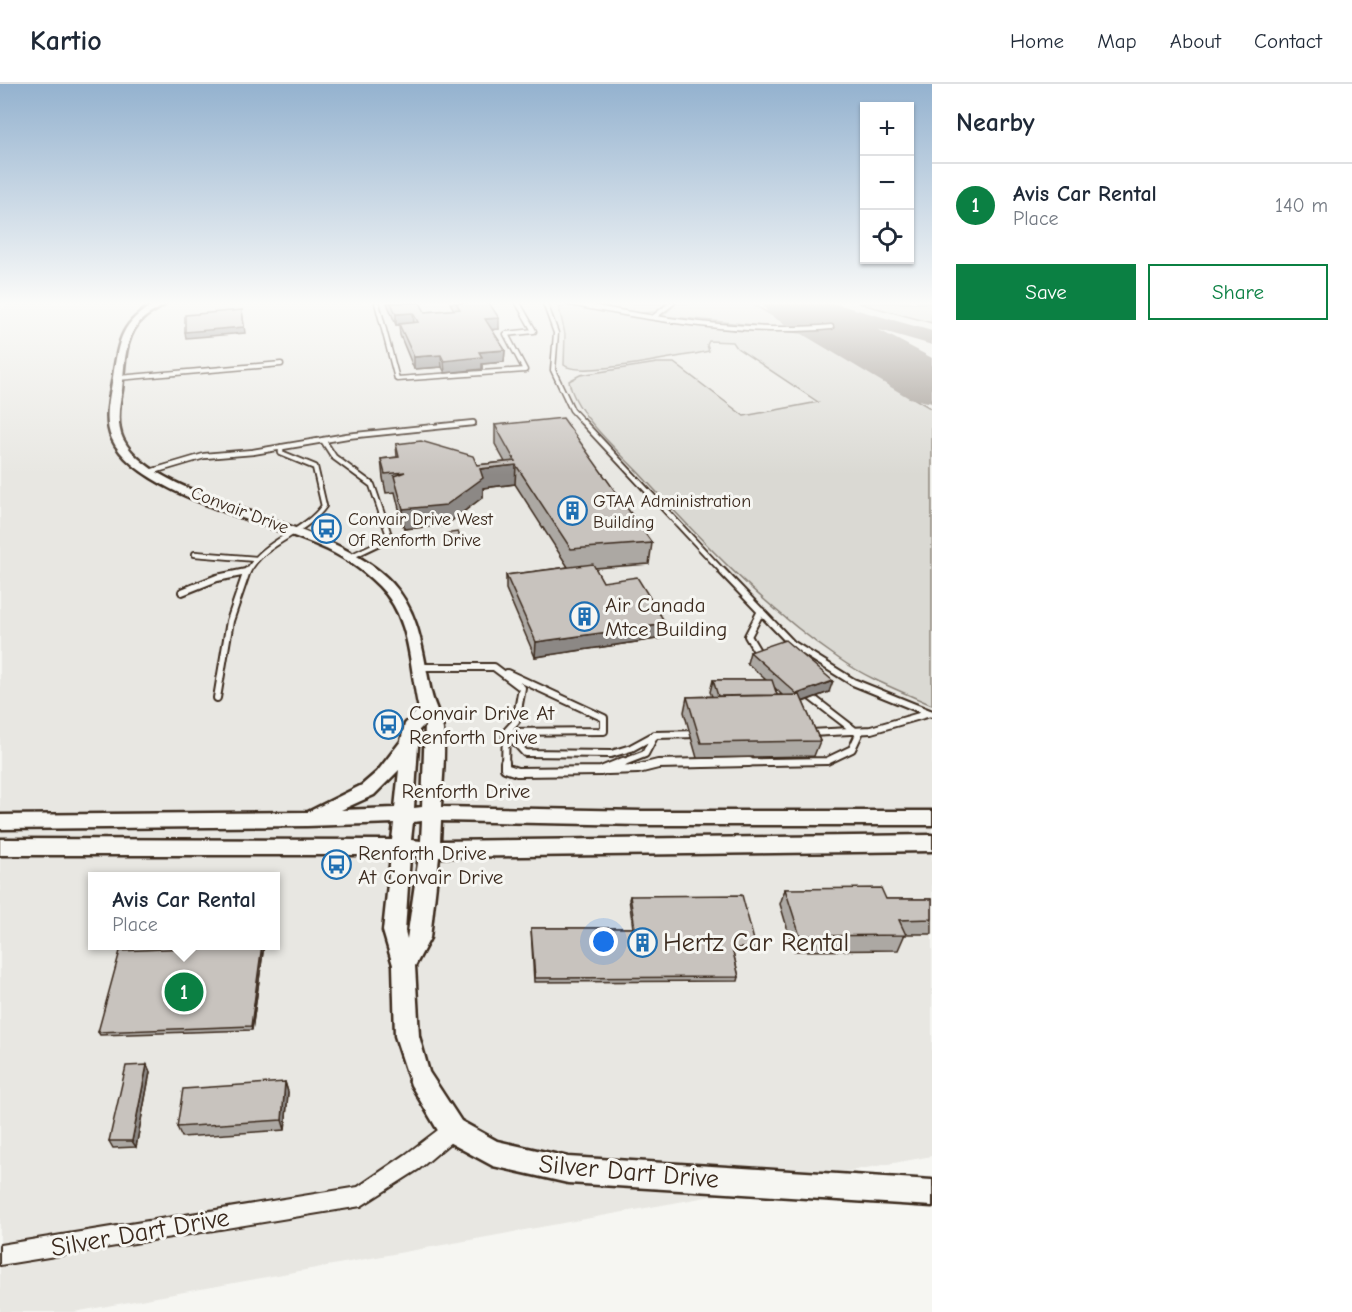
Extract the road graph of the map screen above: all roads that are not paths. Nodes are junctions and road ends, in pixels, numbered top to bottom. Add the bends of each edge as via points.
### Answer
1 (120, 360) edge
2 (392, 360) edge
3 (520, 360) edge
4 (554, 360) edge
5 (281, 364) dead end
6 (118, 378) junction
7 (473, 423) dead end
8 (323, 440) junction
9 (281, 447) junction
10 (150, 472) junction
11 (295, 531) junction
12 (195, 554) dead end
13 (350, 557) junction
14 (256, 559) junction
15 (246, 572) junction
16 (182, 592) dead end
17 (760, 611) junction
18 (763, 658) edge
19 (421, 667) junction
20 (502, 672) junction
21 (804, 692) edge
22 (217, 698) dead end
23 (426, 712) junction
24 (931, 714) edge
25 (506, 732) junction
26 (805, 733) edge
27 (702, 734) edge
28 (859, 734) junction
29 (655, 735) junction
30 (410, 742) junction
31 (601, 771) junction
32 (404, 814) junction
33 (430, 814) junction
34 (932, 818) edge
35 (307, 819) junction
36 (0, 822) edge
37 (932, 843) edge
38 (0, 847) edge
39 (400, 847) junction
40 (430, 849) junction
41 (404, 965) junction
42 (452, 1130) junction
43 (932, 1193) edge
44 (0, 1255) edge

1 - 6 street, Convair Drive
2 - 3 lane via 397,379 525,370
4 - 17 lane via 553,370 572,410
5 - 6 lane
6 - 10 street, Convair Drive via 114,430 117,440 132,460
7 - 8 lane
8 - 9 lane
8 - 13 lane via 334,457 372,485 390,538
9 - 10 lane via 177,462
9 - 11 lane via 281,453 315,467 324,501 321,512
10 - 11 street, Convair Drive via 193,493
11 - 13 street, Convair Drive
11 - 14 lane
12 - 14 lane
13 - 19 street, Convair Drive via 398,598 408,618
14 - 15 lane
15 - 16 lane via 223,576
15 - 22 lane via 236,597
17 - 18 lane via 748,636
17 - 24 lane via 792,644 819,663 888,698
19 - 20 lane via 463,665 494,667
19 - 23 street, Convair Drive
20 - 25 lane via 522,688 516,721
20 - 25 lane via 604,718 604,731
21 - 28 lane
23 - 30 street via 411,728
23 - 33 street, Convair Drive via 435,728
24 - 28 lane
25 - 29 lane via 525,753 610,754
25 - 31 lane via 505,768 517,772
26 - 28 lane
27 - 29 lane
28 - 31 lane via 852,749 827,760 658,764
29 - 31 lane via 645,754
30 - 32 street
30 - 35 street via 368,790
32 - 33 street, Renforth Drive
32 - 35 street, Renforth Drive
32 - 39 street
33 - 34 street, Renforth Drive
33 - 40 street, Convair Drive
35 - 36 street, Renforth Drive
37 - 40 street
38 - 39 street
39 - 40 street
39 - 41 street via 394,931
40 - 41 street, Convair Drive via 419,938
41 - 42 street via 406,1036 419,1077
42 - 43 street, Silver Dart Drive via 493,1153 568,1170
42 - 44 street, Silver Dart Drive via 361,1196

